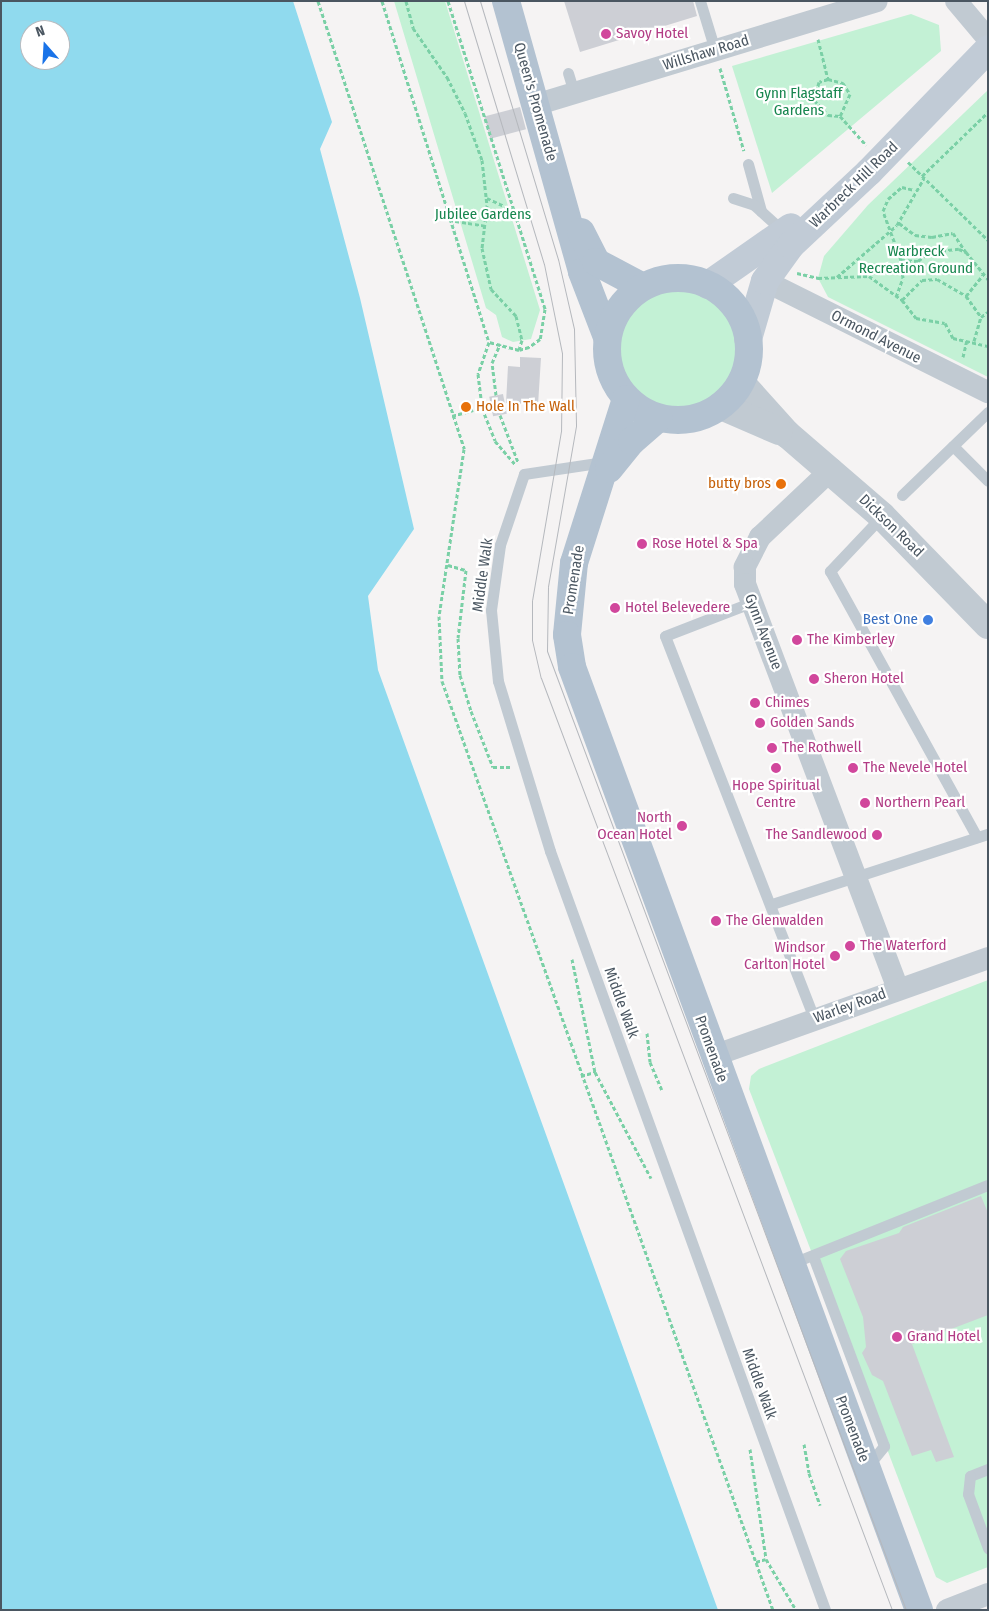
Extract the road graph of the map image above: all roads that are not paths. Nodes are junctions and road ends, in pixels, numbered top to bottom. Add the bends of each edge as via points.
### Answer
1 (506, 1) edge
2 (700, 1) edge
3 (877, 1) edge
4 (956, 1) edge
5 (986, 37) edge
6 (715, 50) junction
7 (535, 105) junction
8 (748, 164) road end
9 (733, 198) dead end
10 (565, 202) junction
11 (761, 211) junction
12 (784, 232) junction
13 (766, 281) junction
14 (708, 285) junction
15 (643, 287) junction
16 (607, 337) junction
17 (748, 339) junction
18 (741, 383) junction
19 (988, 392) edge
20 (626, 399) junction
21 (721, 406) junction
22 (988, 412) edge
23 (658, 418) junction
24 (787, 434) junction
25 (953, 446) junction
26 (832, 469) junction
27 (603, 471) junction
28 (988, 481) edge
29 (902, 495) dead end
30 (882, 516) junction
31 (750, 604) junction
32 (988, 625) edge
33 (982, 836) edge
34 (856, 876) junction
35 (772, 904) junction
36 (988, 958) edge
37 (898, 989) junction
38 (814, 1019) junction
39 (713, 1056) junction
40 (988, 1185) edge
41 (802, 1260) junction
42 (988, 1469) edge
43 (988, 1548) edge
44 (988, 1594) edge
45 (824, 1610) edge
46 (920, 1610) edge
47 (947, 1610) edge

1 - 7 main road, Queen's Promenade
2 - 6 lane
3 - 6 street, Willshaw Road
4 - 5 street
5 - 12 main road, Warbreck Hill Road
5 - 13 main road, Warbreck Hill Road via 869,172 791,245
6 - 7 street, Willshaw Road via 571,83
7 - 10 main road, Queen's Promenade
8 - 11 lane
9 - 11 lane via 754,204
10 - 15 main road, Queen's Promenade via 596,262
10 - 16 main road, Queen's Promenade via 582,272
11 - 12 lane
12 - 14 main road, Warbreck Hill Road
13 - 17 main road, Warbreck Hill Road
13 - 19 street, Ormond Avenue
14 - 15 main road via 676,278
14 - 17 main road via 737,310
15 - 16 main road via 626,300 614,317
16 - 20 main road via 607,360 613,381
17 - 18 main road via 748,362
18 - 21 main road
18 - 24 street, Dickson Road
20 - 23 main road
20 - 27 main road, Promenade
21 - 23 main road via 691,420
21 - 24 street, Dickson Road
22 - 25 lane
23 - 27 main road, Promenade
24 - 26 street, Dickson Road
25 - 28 lane
25 - 29 lane
26 - 30 street, Dickson Road
26 - 31 street, Gynn Avenue via 760,537 750,551 745,567
27 - 39 main road, Promenade via 574,562 568,598 567,635 572,667
27 - 45 lane, Middle Walk via 524,474 500,545 491,610 498,681 521,767
30 - 32 street, Dickson Road
30 - 33 lane via 830,571
31 - 34 street, Gynn Avenue
31 - 35 lane via 665,636
33 - 34 lane
34 - 35 lane
34 - 37 street, Gynn Avenue
35 - 38 lane
36 - 37 street, Warley Road
37 - 38 street, Warley Road
38 - 39 street, Warley Road
39 - 41 main road, Promenade
40 - 41 lane
41 - 46 main road, Promenade via 867,1468
42 - 43 lane via 970,1476 968,1494
44 - 47 street

